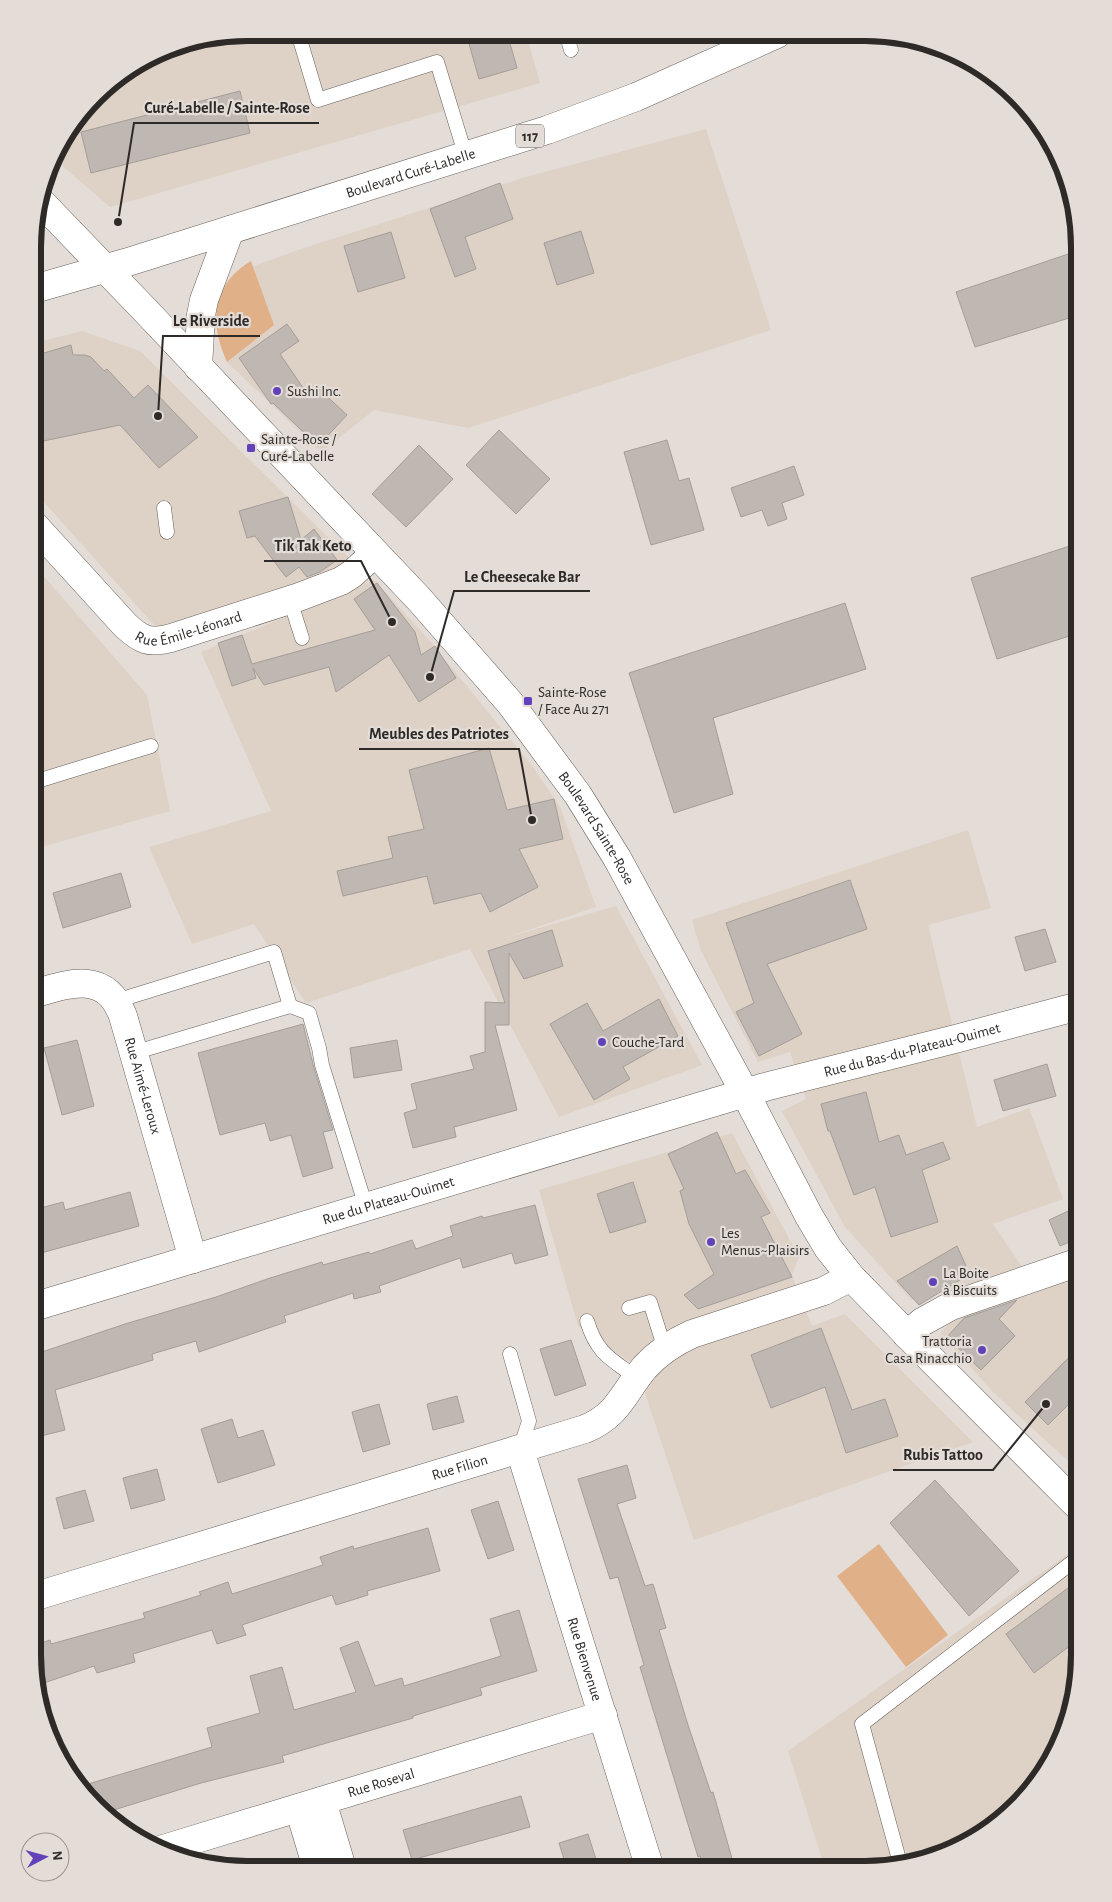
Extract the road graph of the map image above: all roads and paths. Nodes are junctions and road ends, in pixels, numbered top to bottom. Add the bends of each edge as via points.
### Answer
1 (300, 41) edge
2 (568, 41) edge
3 (762, 41) edge
4 (571, 50) dead end
5 (466, 157) junction
6 (45, 206) edge
7 (230, 230) junction
8 (105, 269) junction
9 (41, 288) edge
10 (198, 367) junction
11 (164, 508) dead end
12 (167, 532) dead end
13 (41, 533) edge
14 (375, 553) junction
15 (290, 600) junction
16 (302, 638) dead end
17 (150, 746) dead end
18 (41, 780) edge
19 (41, 992) edge
20 (116, 1001) junction
21 (290, 1006) junction
22 (1071, 1008) edge
23 (133, 1053) junction
24 (745, 1093) junction
25 (366, 1207) junction
26 (193, 1259) junction
27 (1071, 1265) edge
28 (851, 1277) junction
29 (41, 1305) edge
30 (629, 1308) dead end
31 (587, 1321) dead end
32 (907, 1335) junction
33 (666, 1348) junction
34 (510, 1354) dead end
35 (637, 1378) junction
36 (520, 1450) junction
37 (1071, 1500) edge
38 (1071, 1563) edge
39 (41, 1595) edge
40 (603, 1715) junction
41 (310, 1805) junction
42 (172, 1846) edge
43 (899, 1858) edge
44 (316, 1861) edge
45 (338, 1861) edge
46 (648, 1861) edge

1 - 5 lane via 318,100 437,62
2 - 4 lane
3 - 5 street, Boulevard Curé-Labelle / 117 via 610,108
5 - 7 street, Boulevard Curé-Labelle / 117
6 - 8 street, Boulevard Sainte-Rose
7 - 8 street, Boulevard Curé-Labelle / 117
7 - 10 street via 204,300
8 - 9 street, Boulevard Curé-Labelle / 117
8 - 10 street, Boulevard Sainte-Rose
10 - 14 street, Boulevard Sainte-Rose
11 - 12 lane
13 - 15 street, Rue Émile-Léonard via 125,624 147,640 171,638
14 - 15 street, Rue Émile-Léonard via 340,581
14 - 24 street, Boulevard Sainte-Rose via 510,703 578,795 617,858
15 - 16 lane
17 - 18 lane
19 - 20 street via 81,982 100,987
20 - 21 lane via 274,952
20 - 23 street, Rue Aimé-Leroux
21 - 23 lane
21 - 25 lane via 309,1014
22 - 24 street, Rue du Bas-du-Plateau-Ouimet
23 - 26 street, Rue Aimé-Leroux
24 - 25 street, Rue du Plateau-Ouimet
24 - 28 street, Boulevard Sainte-Rose via 809,1216
25 - 26 street, Rue du Plateau-Ouimet
26 - 29 street, Rue du Plateau-Ouimet
27 - 32 street via 951,1306 922,1322
28 - 32 street, Boulevard Sainte-Rose
28 - 33 street, Rue Filion via 824,1291 692,1334
30 - 33 lane via 650,1302
31 - 35 lane via 592,1338 601,1350
32 - 37 street, Boulevard Sainte-Rose
33 - 35 street, Rue Filion
34 - 36 lane via 529,1421
35 - 36 street, Rue Filion via 611,1414 596,1424
36 - 39 street, Rue Filion
36 - 40 street, Rue Bienvenue
38 - 43 lane via 862,1724
40 - 41 street, Rue Roseval
40 - 46 street, Rue Bienvenue
41 - 42 street, Rue Roseval
41 - 44 street
41 - 45 street

